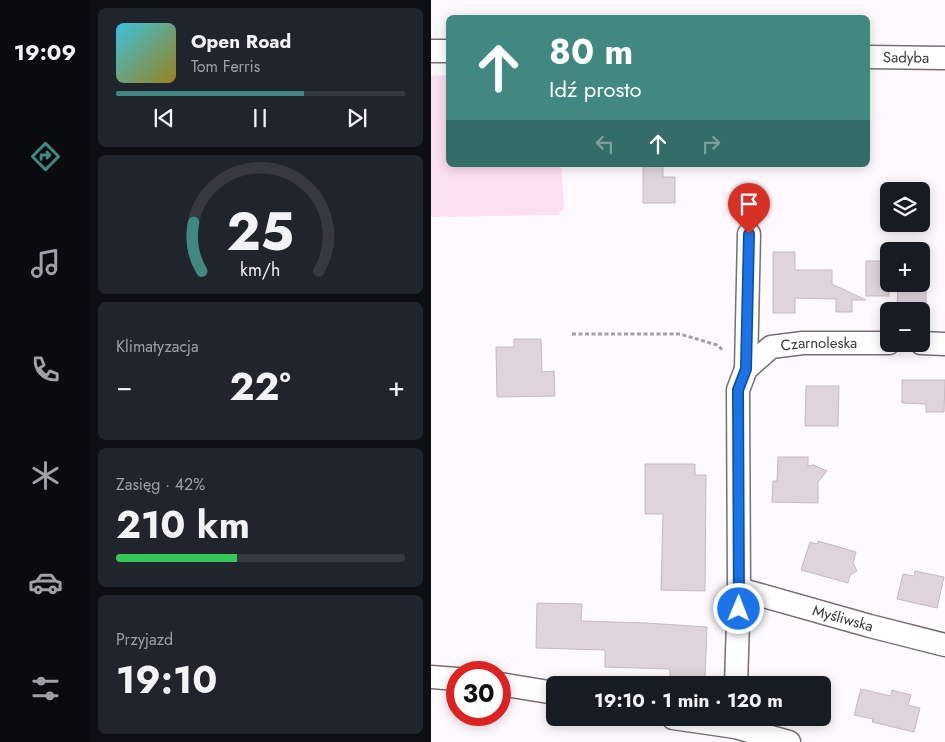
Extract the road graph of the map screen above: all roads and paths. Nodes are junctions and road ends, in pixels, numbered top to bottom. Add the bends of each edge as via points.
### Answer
1 (431, 51) edge
2 (446, 51) edge
3 (870, 57) edge
4 (945, 58) edge
5 (749, 234) dead end
6 (572, 334) dead end
7 (880, 343) edge
8 (930, 343) edge
9 (945, 344) edge
10 (746, 369) junction
11 (739, 590) junction
12 (945, 645) edge
13 (736, 676) edge
14 (431, 677) edge
15 (446, 678) edge
16 (511, 686) edge
17 (546, 692) edge
18 (718, 726) edge
19 (735, 729) edge
20 (789, 742) edge

1 - 2 street
3 - 4 street, Sadyba
5 - 10 street
6 - 10 path via 680,334 717,345
7 - 10 street, Czarnoleska via 803,343 771,347
8 - 9 street
10 - 11 street, Czarnoleska via 738,390
11 - 12 street, Myśliwska
11 - 13 street, Czarnoleska
14 - 15 street
16 - 17 street
18 - 19 street
19 - 20 street

